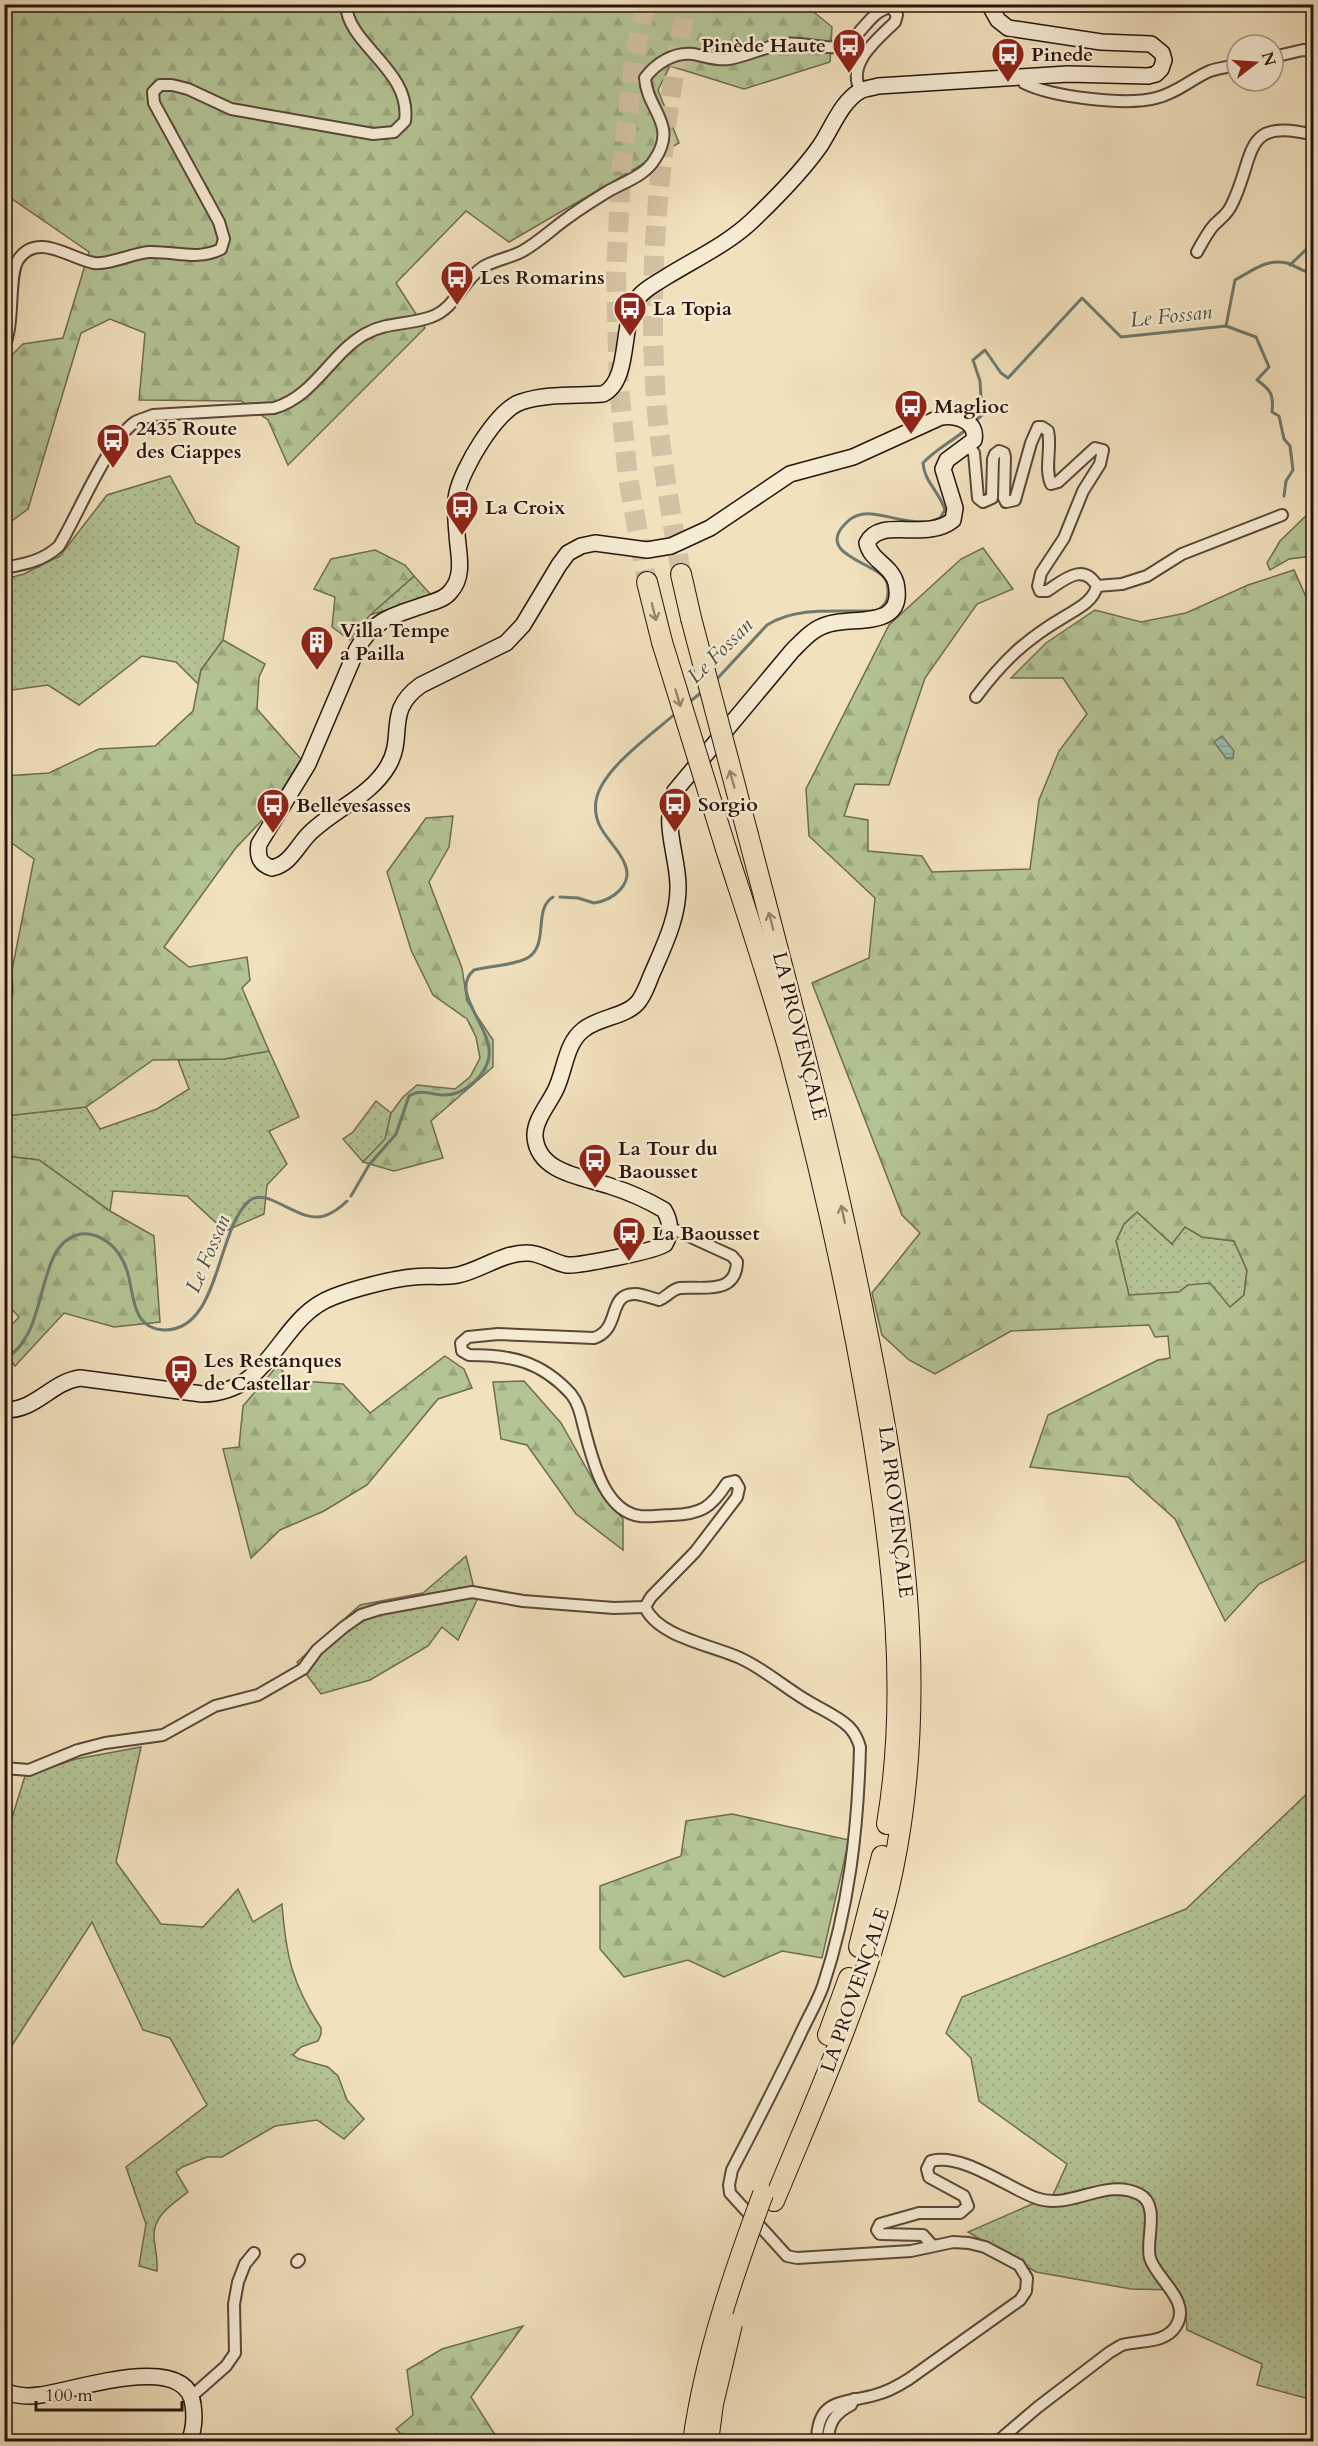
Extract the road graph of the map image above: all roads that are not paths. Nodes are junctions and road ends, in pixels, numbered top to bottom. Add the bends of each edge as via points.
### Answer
1 (346, 4) edge
2 (989, 4) edge
3 (1314, 51) edge
4 (1285, 54) edge
5 (1225, 68) edge
6 (1022, 77) junction
7 (861, 91) junction
8 (1314, 135) edge
9 (1197, 252) dead end
10 (4, 347) edge
11 (969, 446) junction
12 (1282, 515) dead end
13 (4, 568) edge
14 (681, 574) tunnel mouth
15 (647, 582) tunnel mouth
16 (1097, 586) junction
17 (976, 697) dead end
18 (824, 1163) junction
19 (671, 1228) junction
20 (4, 1410) edge
21 (645, 1607) junction
22 (4, 1768) edge
23 (769, 2198) junction
24 (932, 2245) junction
25 (254, 2253) dead end
26 (4, 2391) edge
27 (192, 2396) junction
28 (854, 2399) junction
29 (189, 2442) edge
30 (693, 2442) edge
31 (708, 2442) edge
32 (817, 2442) edge
33 (828, 2442) edge
34 (997, 2442) edge

1 - 10 street via 351,27 380,58 402,94 407,109 405,121 394,132 374,134 231,109 188,90 160,85 153,92 154,103 219,222 224,239 221,249 207,256 147,252 96,263 54,248 27,252 17,261 11,330
2 - 6 street via 1008,28 1101,42 1151,44 1164,60 1161,69 1148,76
3 - 4 street
5 - 6 street via 1209,71 1179,90 1137,101 1051,92 1033,88
6 - 7 street via 916,82
7 - 11 street via 849,101 783,192 747,226 646,289 635,302 621,368 611,390 520,402 501,416 468,464 457,492 458,581 443,598 381,621 364,638 308,764 259,844 260,859 272,868 283,865 309,834 374,784 388,766 401,705 409,693 506,643 523,625 568,553 594,543 647,550 671,546 710,528 790,474 853,457 941,417 954,416 969,425 975,435
7 - 13 street via 856,74 859,61 895,22 897,15 891,7 878,12 838,47 783,44 728,59 691,54 672,57 645,78 664,136 654,161 642,173 523,251 480,269 444,310 363,335 289,404 153,416 136,422 109,454 58,546 37,561
8 - 9 street via 1291,129 1263,133 1252,148 1227,214
11 - 16 street via 974,453 978,498 983,502 992,498 993,459 999,451 1005,457 1004,498 1006,502 1015,500 1038,427 1048,431 1050,439 1051,484 1095,448 1103,450 1100,464 1083,491 1064,538 1041,573 1038,586 1040,591 1047,591 1081,574 1092,578
11 - 19 street via 946,460 943,469 955,508 952,520 935,530 879,531 870,536 869,551 893,575 896,586 890,612 882,618 829,624 812,631 675,791 669,816 677,904 651,976 639,1002 584,1028 576,1037 557,1089 538,1123 538,1148 556,1168 651,1202 664,1210
12 - 16 street via 1182,554 1147,576
18 -> 14 highway, LA PROVENÇALE, bridge via 748,835
15 -> 18 highway, LA PROVENÇALE, bridge via 662,642
16 - 17 street via 1095,595 1080,607 1020,647
18 - 23 highway, LA PROVENÇALE via 865,1356 887,1522 898,1663 897,1723 881,1862 860,1945
19 - 20 street via 665,1244 646,1252 568,1265 538,1255 516,1254 461,1274 406,1278 332,1297 305,1314 261,1369 234,1389 202,1395 80,1377 70,1379 23,1408
19 - 21 street via 732,1256 737,1270 732,1278 713,1288 679,1288 660,1299 626,1296 618,1302 610,1328 594,1338 498,1334 468,1337 461,1343 462,1351 468,1355 516,1358 535,1366 572,1396 594,1463 608,1492 627,1511 639,1516 695,1513 716,1501 727,1483 735,1481 739,1488 737,1497 695,1552
21 - 22 street via 523,1601 472,1592 380,1609 361,1615 344,1627 317,1650 303,1669 258,1695 215,1706 164,1736 105,1743 29,1770
21 - 24 street via 655,1623 669,1631 755,1665 849,1727 860,1747 854,1847 836,1942 822,1988 732,2170 730,2193 787,2256 874,2254
23 - 30 highway, LA PROVENÇALE, bridge via 715,2332
23 - 31 highway, LA PROVENÇALE, bridge via 730,2328
24 - 28 street via 952,2242 986,2247 1019,2265 1027,2278 1026,2291 1020,2300 909,2379 889,2391
24 - 34 street via 923,2235 889,2236 877,2230 880,2224 919,2213 964,2211 968,2206 964,2196 929,2177 931,2161 940,2159 965,2164 1039,2200 1070,2200 1100,2190 1127,2190 1141,2194 1148,2205 1151,2262 1175,2296 1180,2311 1178,2324 1159,2339 1110,2352
25 - 27 street via 238,2282 234,2304 235,2353
26 - 27 street via 41,2395 113,2379 166,2378 187,2387
27 - 29 street via 194,2424
28 - 32 street via 827,2409 820,2418
28 - 33 street via 832,2420

